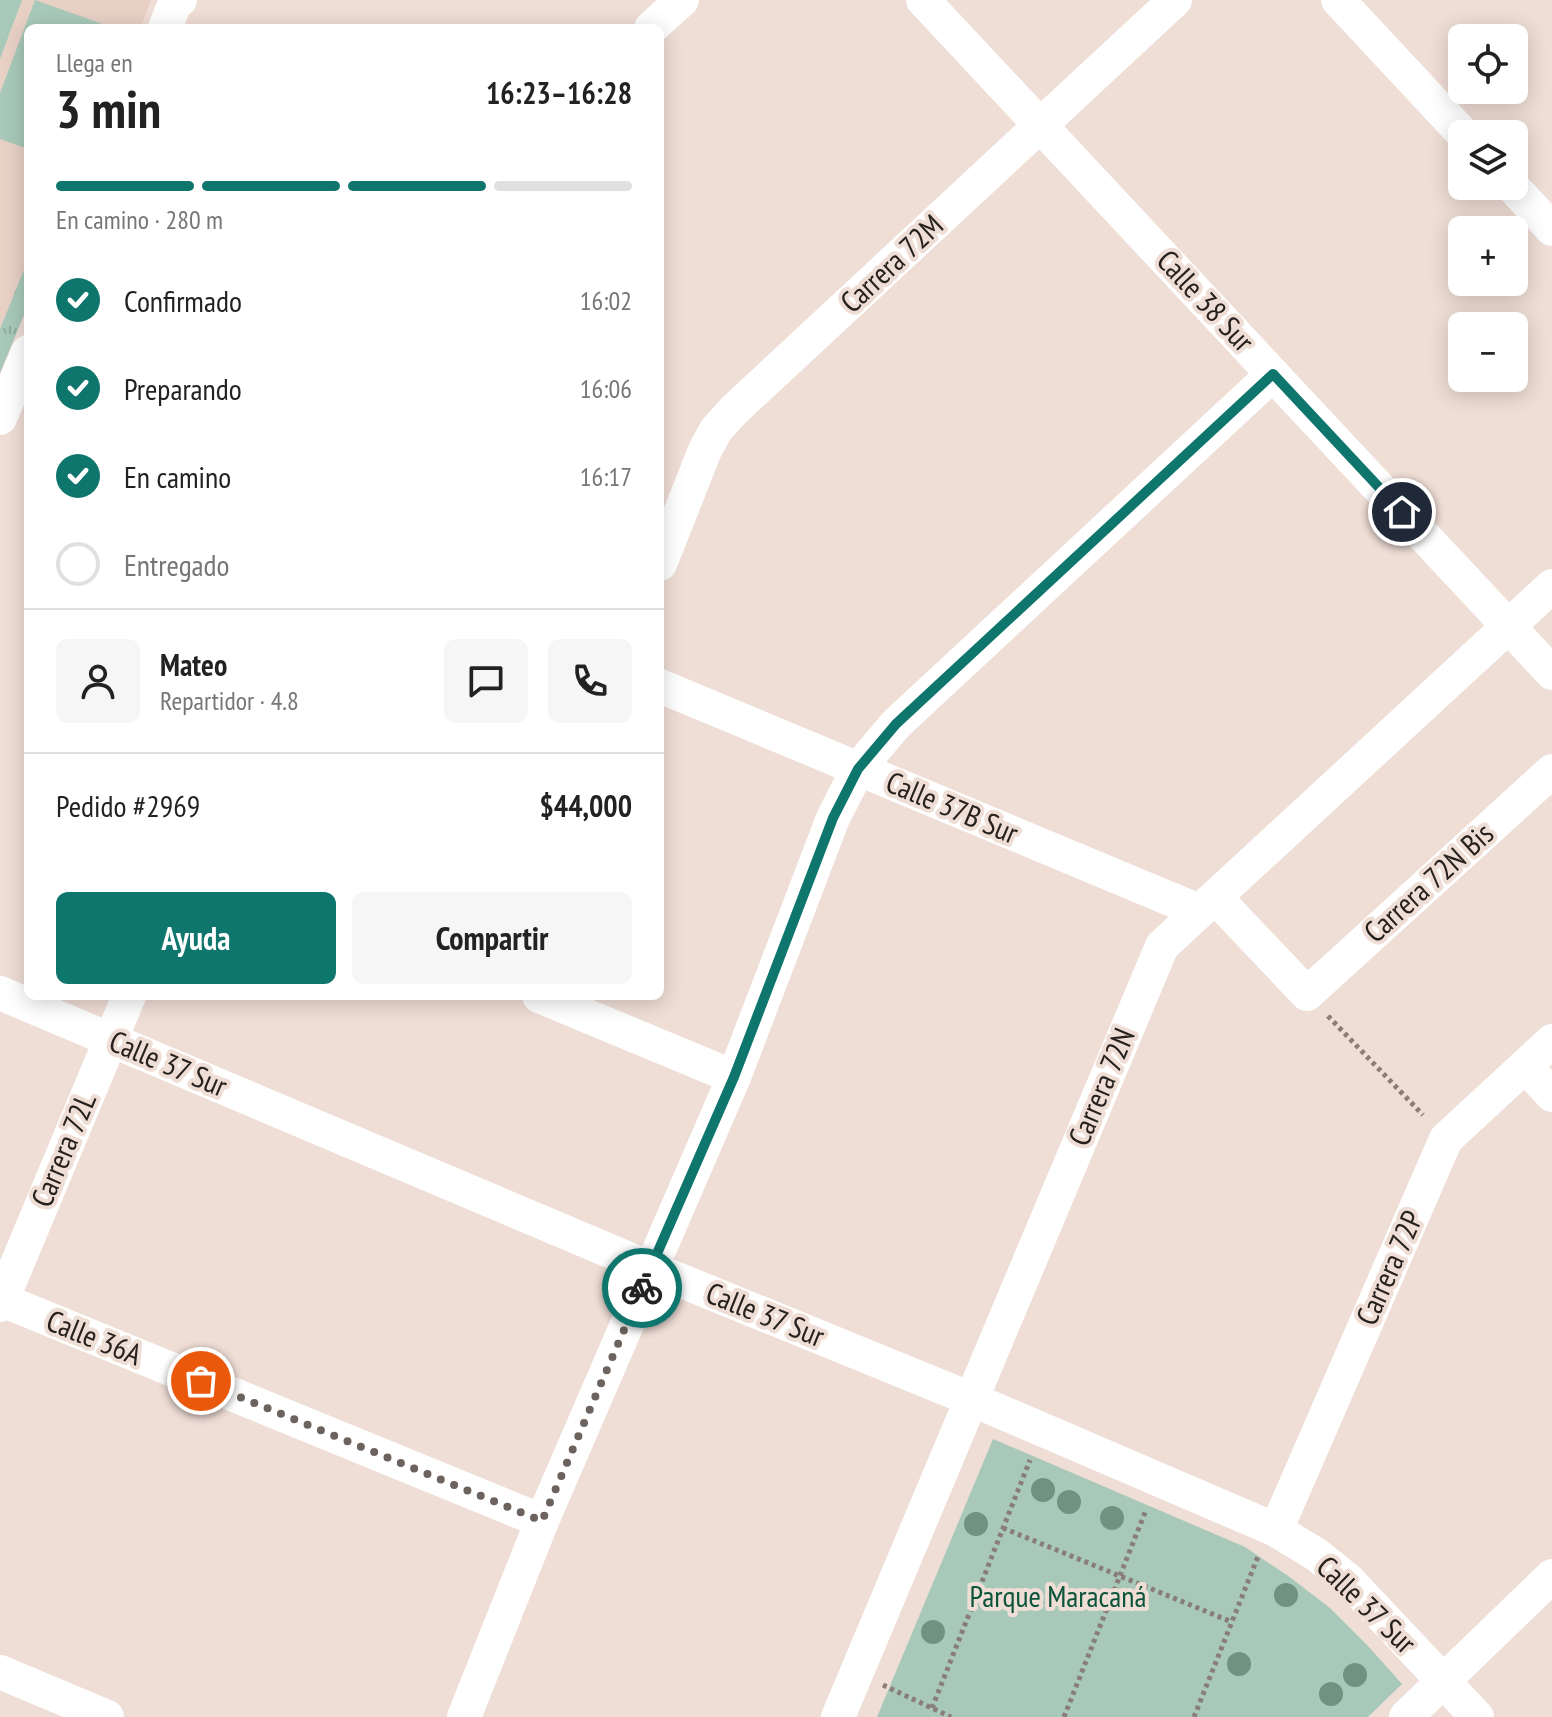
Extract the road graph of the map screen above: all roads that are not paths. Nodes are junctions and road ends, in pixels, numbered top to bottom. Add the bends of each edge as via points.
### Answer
1 (180, 0) edge
2 (682, 0) edge
3 (923, 0) edge
4 (1175, 0) edge
5 (1338, 0) edge
6 (167, 24) edge
7 (655, 24) edge
8 (1450, 120) edge
9 (1041, 126) junction
10 (1525, 200) edge
11 (1552, 229) edge
12 (24, 365) edge
13 (1273, 374) junction
14 (8, 416) edge
15 (664, 554) edge
16 (1552, 586) edge
17 (1509, 626) junction
18 (1552, 673) edge
19 (664, 688) edge
20 (858, 769) junction
21 (1552, 771) edge
22 (1207, 904) junction
23 (0, 993) edge
24 (1307, 994) joint
25 (127, 1000) edge
26 (549, 1000) edge
27 (111, 1039) junction
28 (1552, 1041) edge
29 (1525, 1066) junction
30 (734, 1077) junction
31 (1552, 1095) edge
32 (650, 1268) junction
33 (1, 1302) edge
34 (971, 1399) junction
35 (542, 1521) junction
36 (1269, 1538) junction
37 (1552, 1576) edge
38 (0, 1672) edge
39 (1443, 1681) junction
40 (107, 1717) edge
41 (464, 1717) edge
42 (838, 1717) edge
43 (1406, 1717) edge
44 (1477, 1717) edge

1 - 6 street
2 - 7 street
3 - 9 street, Calle 38 Sur
4 - 9 street, Carrera 72M
5 - 8 street
9 - 13 street, Calle 38 Sur
9 - 15 street, Carrera 72M via 716,430
10 - 11 street
12 - 14 street
13 - 17 street, Calle 38 Sur
13 - 20 street via 896,724
16 - 17 street, Carrera 72N
17 - 18 street, Calle 38 Sur
17 - 22 street, Carrera 72N
19 - 20 street, Calle 37B Sur
20 - 22 street, Calle 37B Sur
20 - 30 street via 833,818
21 - 24 street, Carrera 72N Bis
22 - 24 street, Calle 37B Sur
22 - 34 street, Carrera 72N via 1162,946
23 - 27 street, Calle 37 Sur
25 - 27 street, Carrera 72L
26 - 30 street
27 - 32 street, Calle 37 Sur
27 - 33 street, Carrera 72L
28 - 29 street, Carrera 72P
29 - 31 street
29 - 36 street, Carrera 72P via 1446,1139
30 - 32 street
32 - 34 street, Calle 37 Sur
32 - 35 street
33 - 35 street, Calle 36A
34 - 36 street, Calle 37 Sur
34 - 42 street, Carrera 72N
35 - 41 street
36 - 39 street, Calle 37 Sur via 1317,1555 1348,1580
37 - 39 street
38 - 40 street
39 - 43 street
39 - 44 street, Calle 37 Sur

